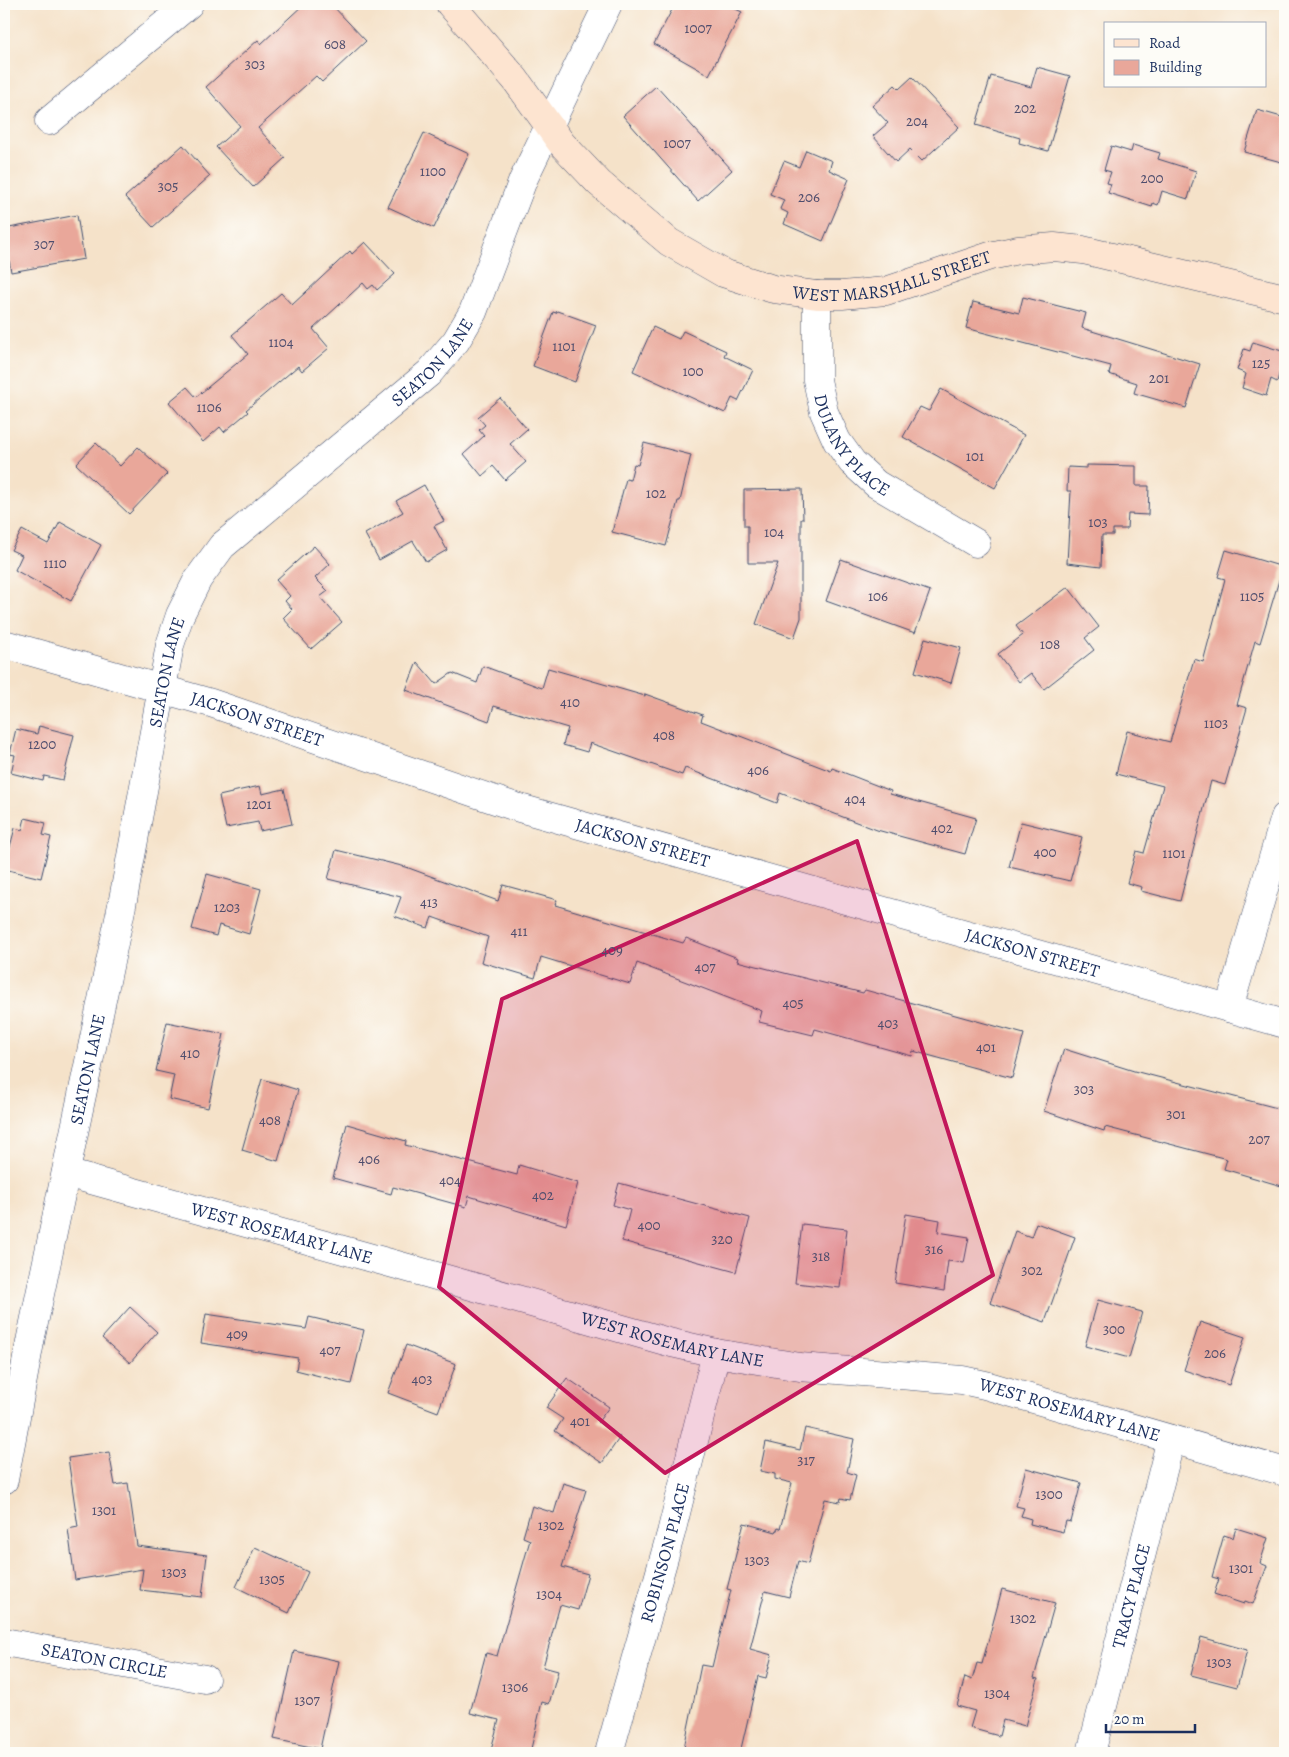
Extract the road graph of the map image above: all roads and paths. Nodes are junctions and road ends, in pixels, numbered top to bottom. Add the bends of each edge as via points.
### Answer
1 (188, 4) edge
2 (450, 4) edge
3 (608, 4) edge
4 (49, 121) dead end
5 (548, 127) junction
6 (818, 295) junction
7 (1285, 298) edge
8 (976, 542) dead end
9 (4, 644) edge
10 (162, 689) junction
11 (1285, 817) edge
12 (1229, 1008) junction
13 (1285, 1024) edge
14 (66, 1173) junction
15 (716, 1353) junction
16 (1171, 1439) junction
17 (1285, 1472) edge
18 (4, 1480) edge
19 (4, 1642) edge
20 (205, 1679) dead end
21 (609, 1753) edge
22 (1091, 1753) edge

1 - 4 street
2 - 5 street, WEST MARSHALL STREET via 514,79
3 - 5 street, SEATON LANE
5 - 6 street, WEST MARSHALL STREET via 599,183 684,252 723,273 773,289
5 - 10 street, SEATON LANE via 523,180 474,312 456,341 429,373 222,546 198,579 180,615
6 - 7 street, WEST MARSHALL STREET via 886,291 990,256 1054,247 1083,250
6 - 8 street, DULANY PLACE via 817,380 824,412 837,441 852,462 876,484
9 - 10 street, JACKSON STREET
10 - 12 street, JACKSON STREET via 516,807
10 - 14 street, SEATON LANE via 122,905
11 - 12 street
12 - 13 street, JACKSON STREET
14 - 15 street, WEST ROSEMARY LANE
14 - 18 street, SEATON LANE
15 - 16 street, WEST ROSEMARY LANE via 800,1367 962,1380
15 - 21 street, ROBINSON PLACE via 672,1533
16 - 17 street, WEST ROSEMARY LANE
16 - 22 street, TRACY PLACE
19 - 20 street, SEATON CIRCLE

